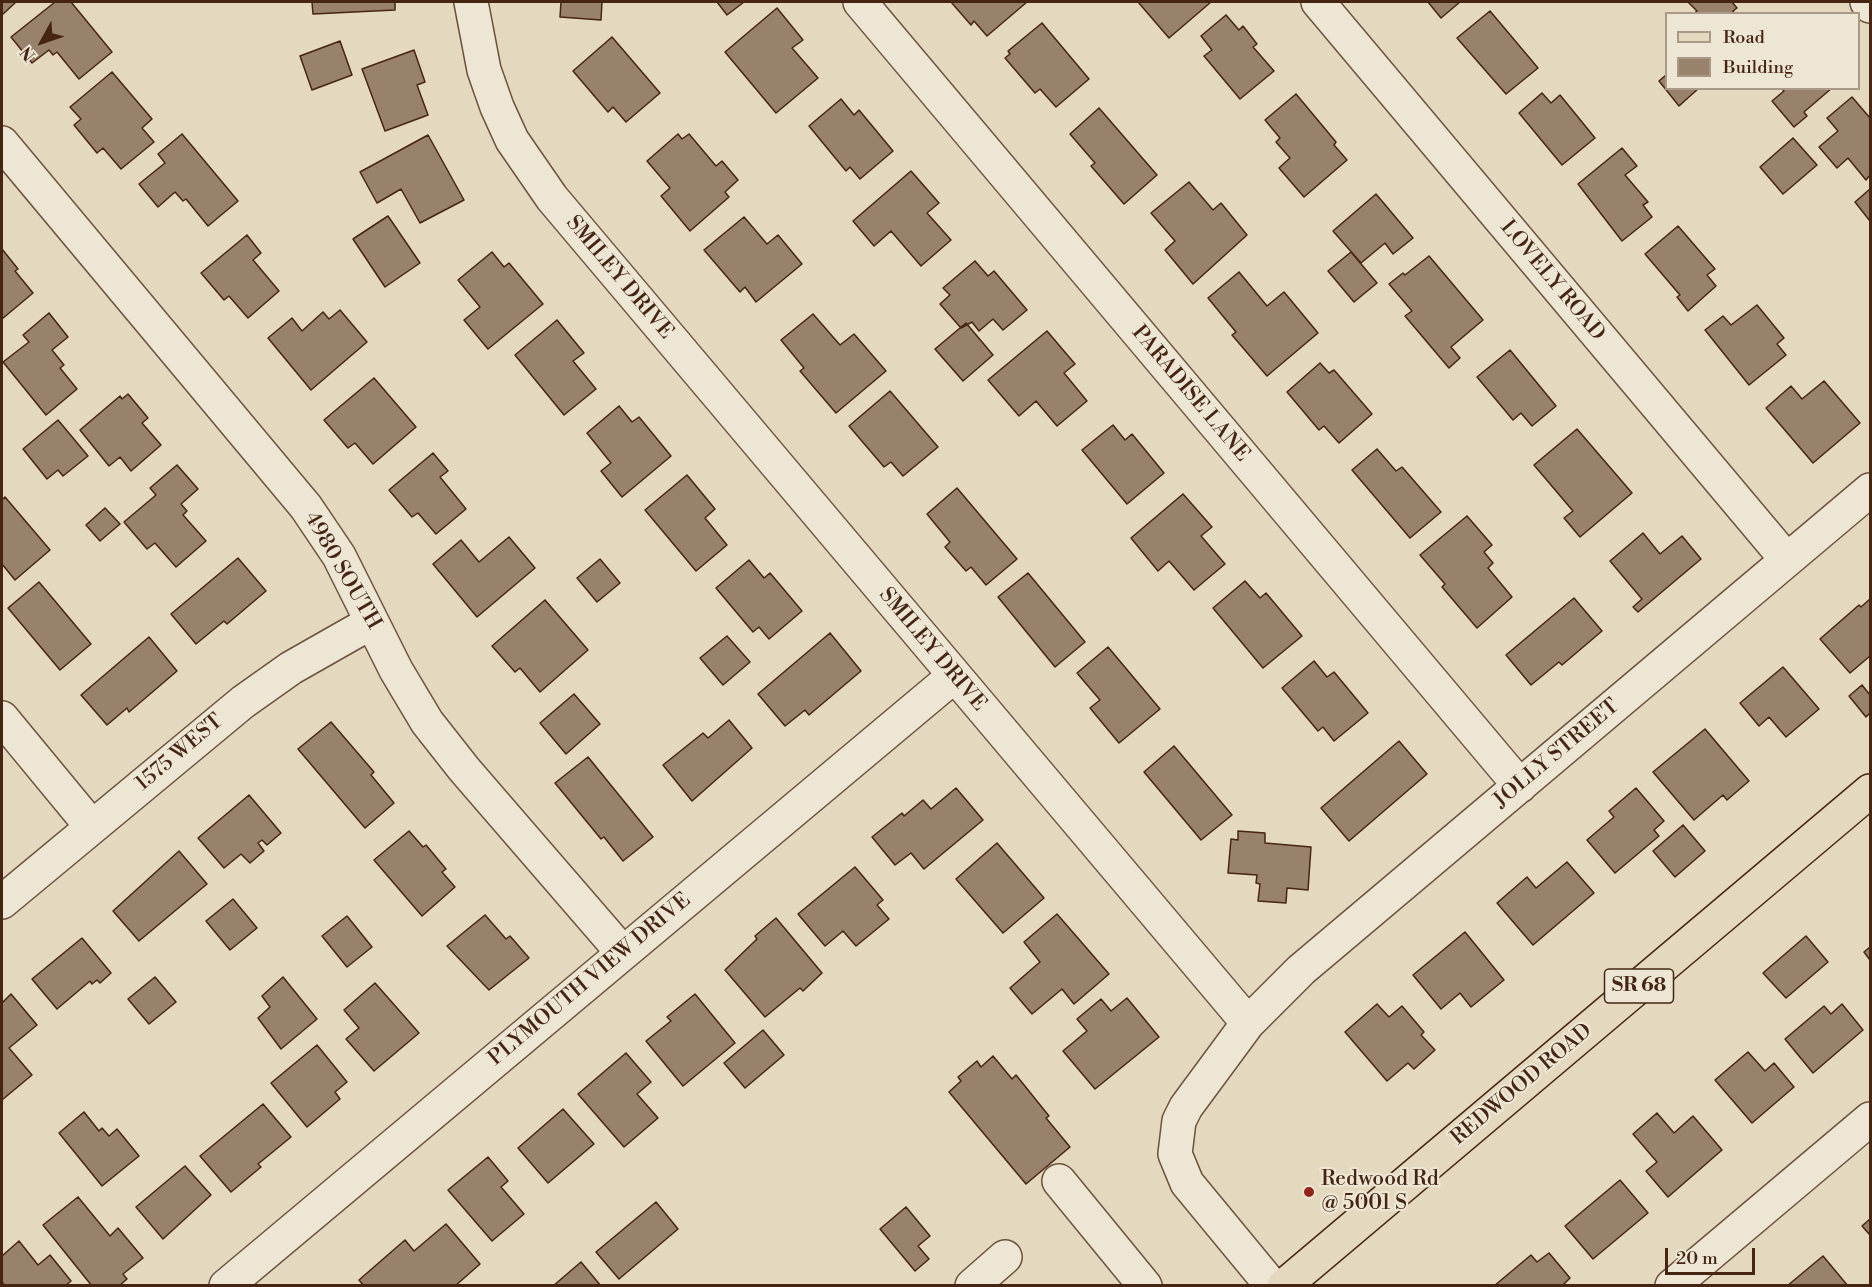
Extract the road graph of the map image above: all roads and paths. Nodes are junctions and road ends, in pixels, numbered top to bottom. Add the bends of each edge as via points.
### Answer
1 (471, 2) edge
2 (860, 2) edge
3 (1318, 2) edge
4 (1867, 2) edge
5 (1870, 6) edge
6 (2, 143) edge
7 (1870, 490) edge
8 (1787, 560) junction
9 (372, 622) junction
10 (954, 676) junction
11 (2, 718) edge
12 (1520, 786) junction
13 (1870, 791) edge
14 (92, 826) junction
15 (2, 902) edge
16 (623, 953) junction
17 (1248, 1023) junction
18 (1870, 1119) edge
19 (1059, 1181) dead end
20 (1005, 1257) dead end
21 (226, 1286) edge
22 (972, 1286) edge
23 (1145, 1286) edge
24 (1272, 1286) edge
25 (1284, 1286) edge
26 (1672, 1286) edge

1 - 10 street, SMILEY DRIVE via 482,60 497,107 531,170
2 - 12 street, PARADISE LANE
3 - 8 street, LOVELY ROAD
4 - 5 street
6 - 9 street, 4980 SOUTH via 306,507 339,556
7 - 8 street, JOLLY STREET
8 - 12 street, JOLLY STREET
9 - 14 street, 1575 WEST via 291,668 243,702
9 - 16 street, 4980 SOUTH via 411,696 445,746
10 - 16 street, PLYMOUTH VIEW DRIVE
10 - 17 street, SMILEY DRIVE
11 - 14 street
12 - 17 street, JOLLY STREET via 1301,970
13 - 25 main road, REDWOOD ROAD / SR 68
14 - 15 street, 1575 WEST
16 - 21 street, PLYMOUTH VIEW DRIVE
17 - 24 street via 1186,1107 1179,1121 1175,1154 1187,1183
18 - 26 street
19 - 23 street
20 - 22 street

